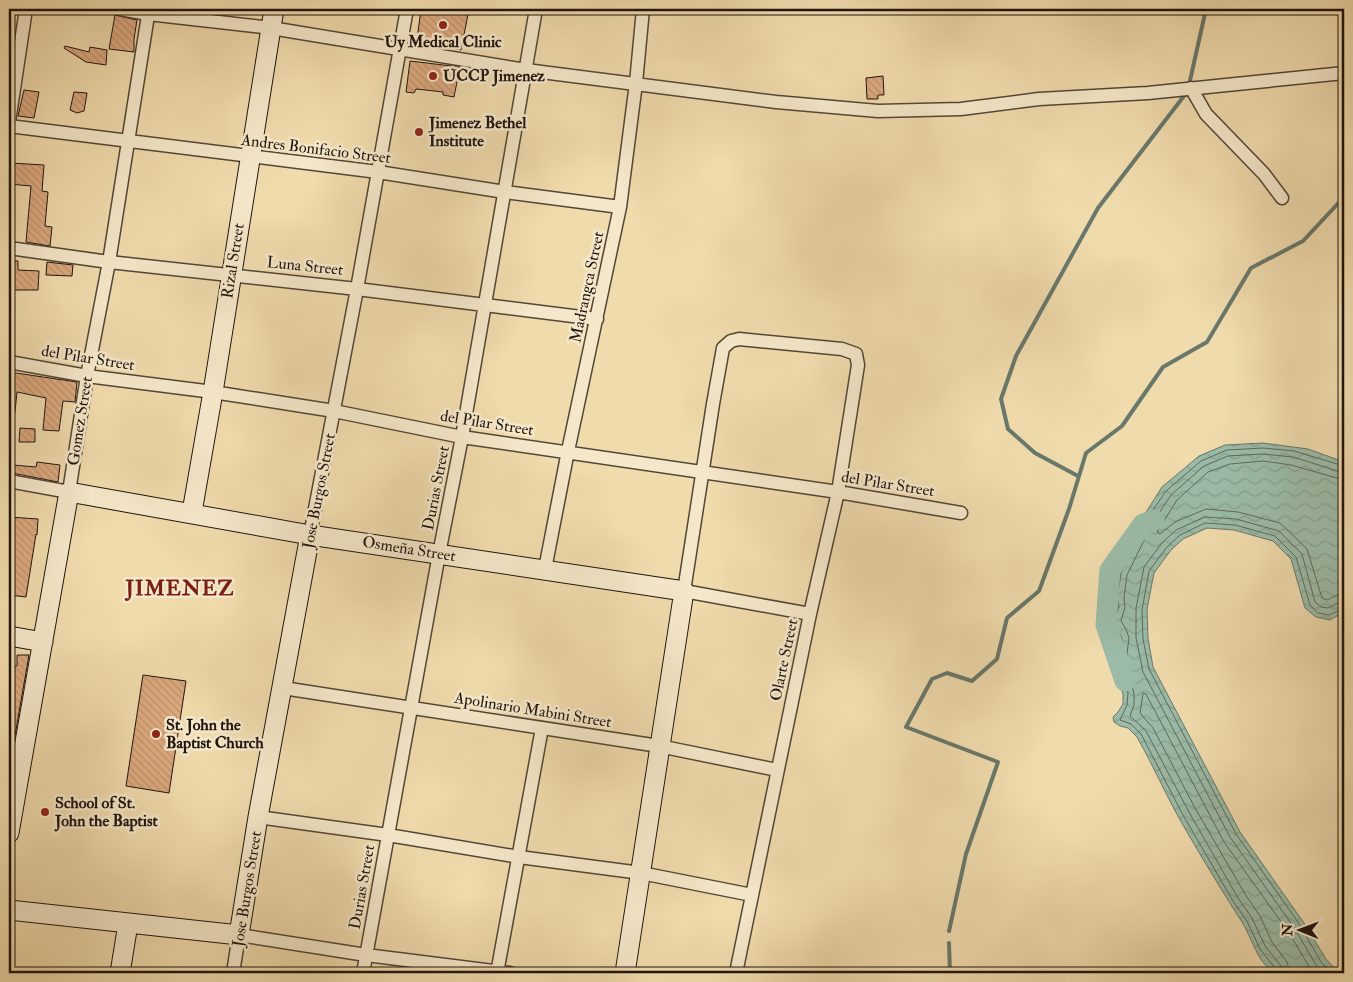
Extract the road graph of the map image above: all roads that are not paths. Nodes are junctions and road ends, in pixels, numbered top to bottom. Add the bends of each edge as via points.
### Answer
1 (26, 9) edge
2 (120, 9) edge
3 (274, 9) edge
4 (407, 9) edge
5 (536, 9) edge
6 (642, 9) edge
7 (148, 11) edge
8 (271, 28) junction
9 (400, 49) junction
10 (526, 70) junction
11 (1344, 73) edge
12 (636, 83) junction
13 (1190, 88) junction
14 (9, 124) edge
15 (128, 141) junction
16 (250, 157) junction
17 (378, 172) junction
18 (505, 192) junction
19 (1282, 198) dead end
20 (620, 207) junction
21 (9, 248) edge
22 (108, 262) junction
23 (231, 274) junction
24 (357, 288) junction
25 (486, 305) junction
26 (597, 319) junction
27 (9, 362) edge
28 (87, 376) junction
29 (213, 392) junction
30 (334, 411) junction
31 (462, 436) junction
32 (568, 451) junction
33 (702, 472) junction
34 (9, 481) edge
35 (69, 492) junction
36 (838, 492) junction
37 (192, 512) junction
38 (961, 513) dead end
39 (310, 535) junction
40 (439, 554) junction
41 (545, 569) junction
42 (684, 591) junction
43 (810, 614) junction
44 (9, 636) edge
45 (44, 642) junction
46 (283, 688) junction
47 (412, 708) junction
48 (542, 728) junction
49 (658, 746) junction
50 (777, 770) junction
51 (14, 783) edge
52 (258, 817) junction
53 (9, 833) edge
54 (388, 835) junction
55 (519, 857) junction
56 (641, 873) junction
57 (752, 895) junction
58 (9, 910) edge
59 (128, 924) junction
60 (239, 936) junction
61 (366, 955) junction
62 (502, 972) edge
63 (120, 973) edge
64 (233, 973) edge
65 (363, 973) edge
66 (625, 973) edge
67 (736, 973) edge

1 - 14 street
2 - 7 street
3 - 8 street, Rizal Street
4 - 9 street, Jose Burgos Street
5 - 10 street, Durias Street
6 - 12 street, Madrangca Street
7 - 8 street
7 - 15 street, Gomez Street
8 - 9 street
8 - 16 street, Rizal Street
9 - 10 street
9 - 17 street, Jose Burgos Street
10 - 12 street
10 - 18 street, Durias Street
11 - 13 street
12 - 13 street via 878,112 961,109 1039,99
12 - 20 street, Madrangca Street
13 - 19 street via 1206,114 1264,174
14 - 15 street, Andres Bonifacio Street
15 - 16 street, Andres Bonifacio Street
15 - 22 street, Gomez Street
16 - 17 street, Andres Bonifacio Street
16 - 23 street, Rizal Street
17 - 18 street, Andres Bonifacio Street
17 - 24 street, Jose Burgos Street
18 - 20 street, Andres Bonifacio Street
18 - 25 street, Durias Street
20 - 26 street, Madrangca Street
21 - 22 street, Luna Street
22 - 23 street, Luna Street
22 - 28 street, Gomez Street
23 - 24 street, Luna Street
23 - 29 street, Rizal Street
24 - 25 street, Luna Street
24 - 30 street, Jose Burgos Street
25 - 26 street, Luna Street
25 - 31 street, Durias Street
26 - 32 street, Madrangca Street
27 - 28 street, del Pilar Street
28 - 29 street, del Pilar Street
28 - 35 street, Gomez Street
29 - 30 street, del Pilar Street
29 - 37 street, Rizal Street
30 - 31 street, del Pilar Street
30 - 39 street, Jose Burgos Street
31 - 32 street, del Pilar Street
31 - 40 street, Durias Street
32 - 33 street, del Pilar Street
32 - 41 street, Madrangca Street
33 - 36 street, del Pilar Street
33 - 36 street, Olarte Street via 712,404 726,344 739,339 842,349 856,354 858,365
33 - 42 street
34 - 35 street, Osmeña Street
35 - 37 street, Osmeña Street
35 - 45 street, Gomez Street
36 - 38 street, del Pilar Street
36 - 43 street, Olarte Street
37 - 39 street, Osmeña Street
39 - 40 street, Osmeña Street
39 - 46 street, Jose Burgos Street
40 - 41 street, Osmeña Street
40 - 47 street, Durias Street
41 - 42 street, Osmeña Street
42 - 43 street, Osmeña Street
42 - 49 street
43 - 50 street, Olarte Street
44 - 45 street
45 - 51 street, Gomez Street
46 - 47 street, Apolinario Mabini Street
46 - 52 street, Jose Burgos Street
47 - 48 street, Apolinario Mabini Street
47 - 54 street, Durias Street
48 - 49 street, Apolinario Mabini Street
48 - 55 street
49 - 50 street, Apolinario Mabini Street
49 - 56 street
50 - 57 street, Olarte Street
51 - 53 street, Gomez Street
52 - 54 street
52 - 60 street, Jose Burgos Street
54 - 55 street
54 - 61 street, Durias Street
55 - 56 street
55 - 62 street
56 - 57 street
56 - 66 street
57 - 67 street, Olarte Street
58 - 59 street
59 - 60 street
59 - 63 street
60 - 61 street
60 - 64 street, Jose Burgos Street
61 - 62 street
61 - 65 street, Durias Street

